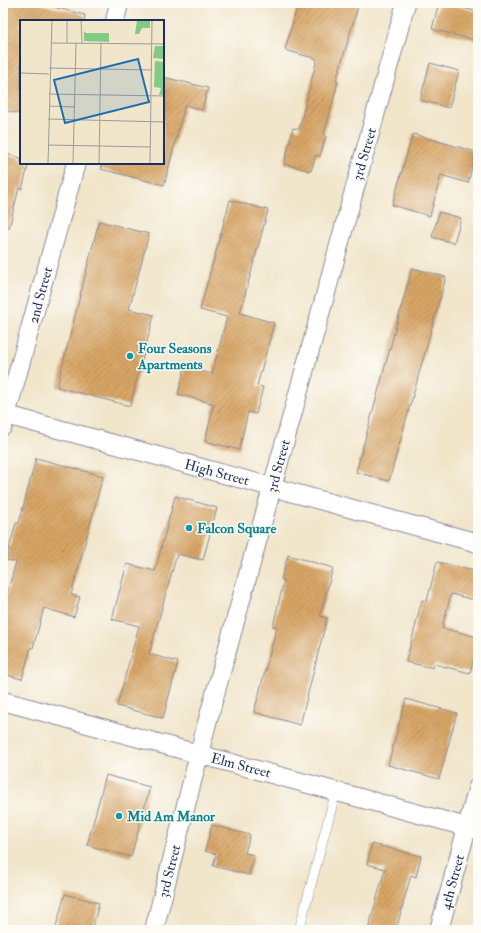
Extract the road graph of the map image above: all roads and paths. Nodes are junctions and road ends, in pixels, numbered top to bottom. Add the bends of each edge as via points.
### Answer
1 (119, 3) edge
2 (406, 3) edge
3 (114, 20) edge
4 (76, 164) edge
5 (4, 418) edge
6 (272, 487) junction
7 (478, 543) edge
8 (3, 701) edge
9 (199, 754) junction
10 (478, 787) edge
11 (336, 791) junction
12 (472, 828) edge
13 (154, 930) edge
14 (298, 930) edge
15 (439, 930) edge

1 - 3 street
2 - 6 street, 3rd Street
4 - 5 street, 2nd Street
5 - 6 street, High Street
6 - 7 street, High Street
6 - 9 street, 3rd Street
8 - 9 street, Elm Street
9 - 11 street, Elm Street
9 - 13 street, 3rd Street
10 - 12 street, 4th Street
11 - 12 street, Elm Street
11 - 14 lane
12 - 15 street, 4th Street

